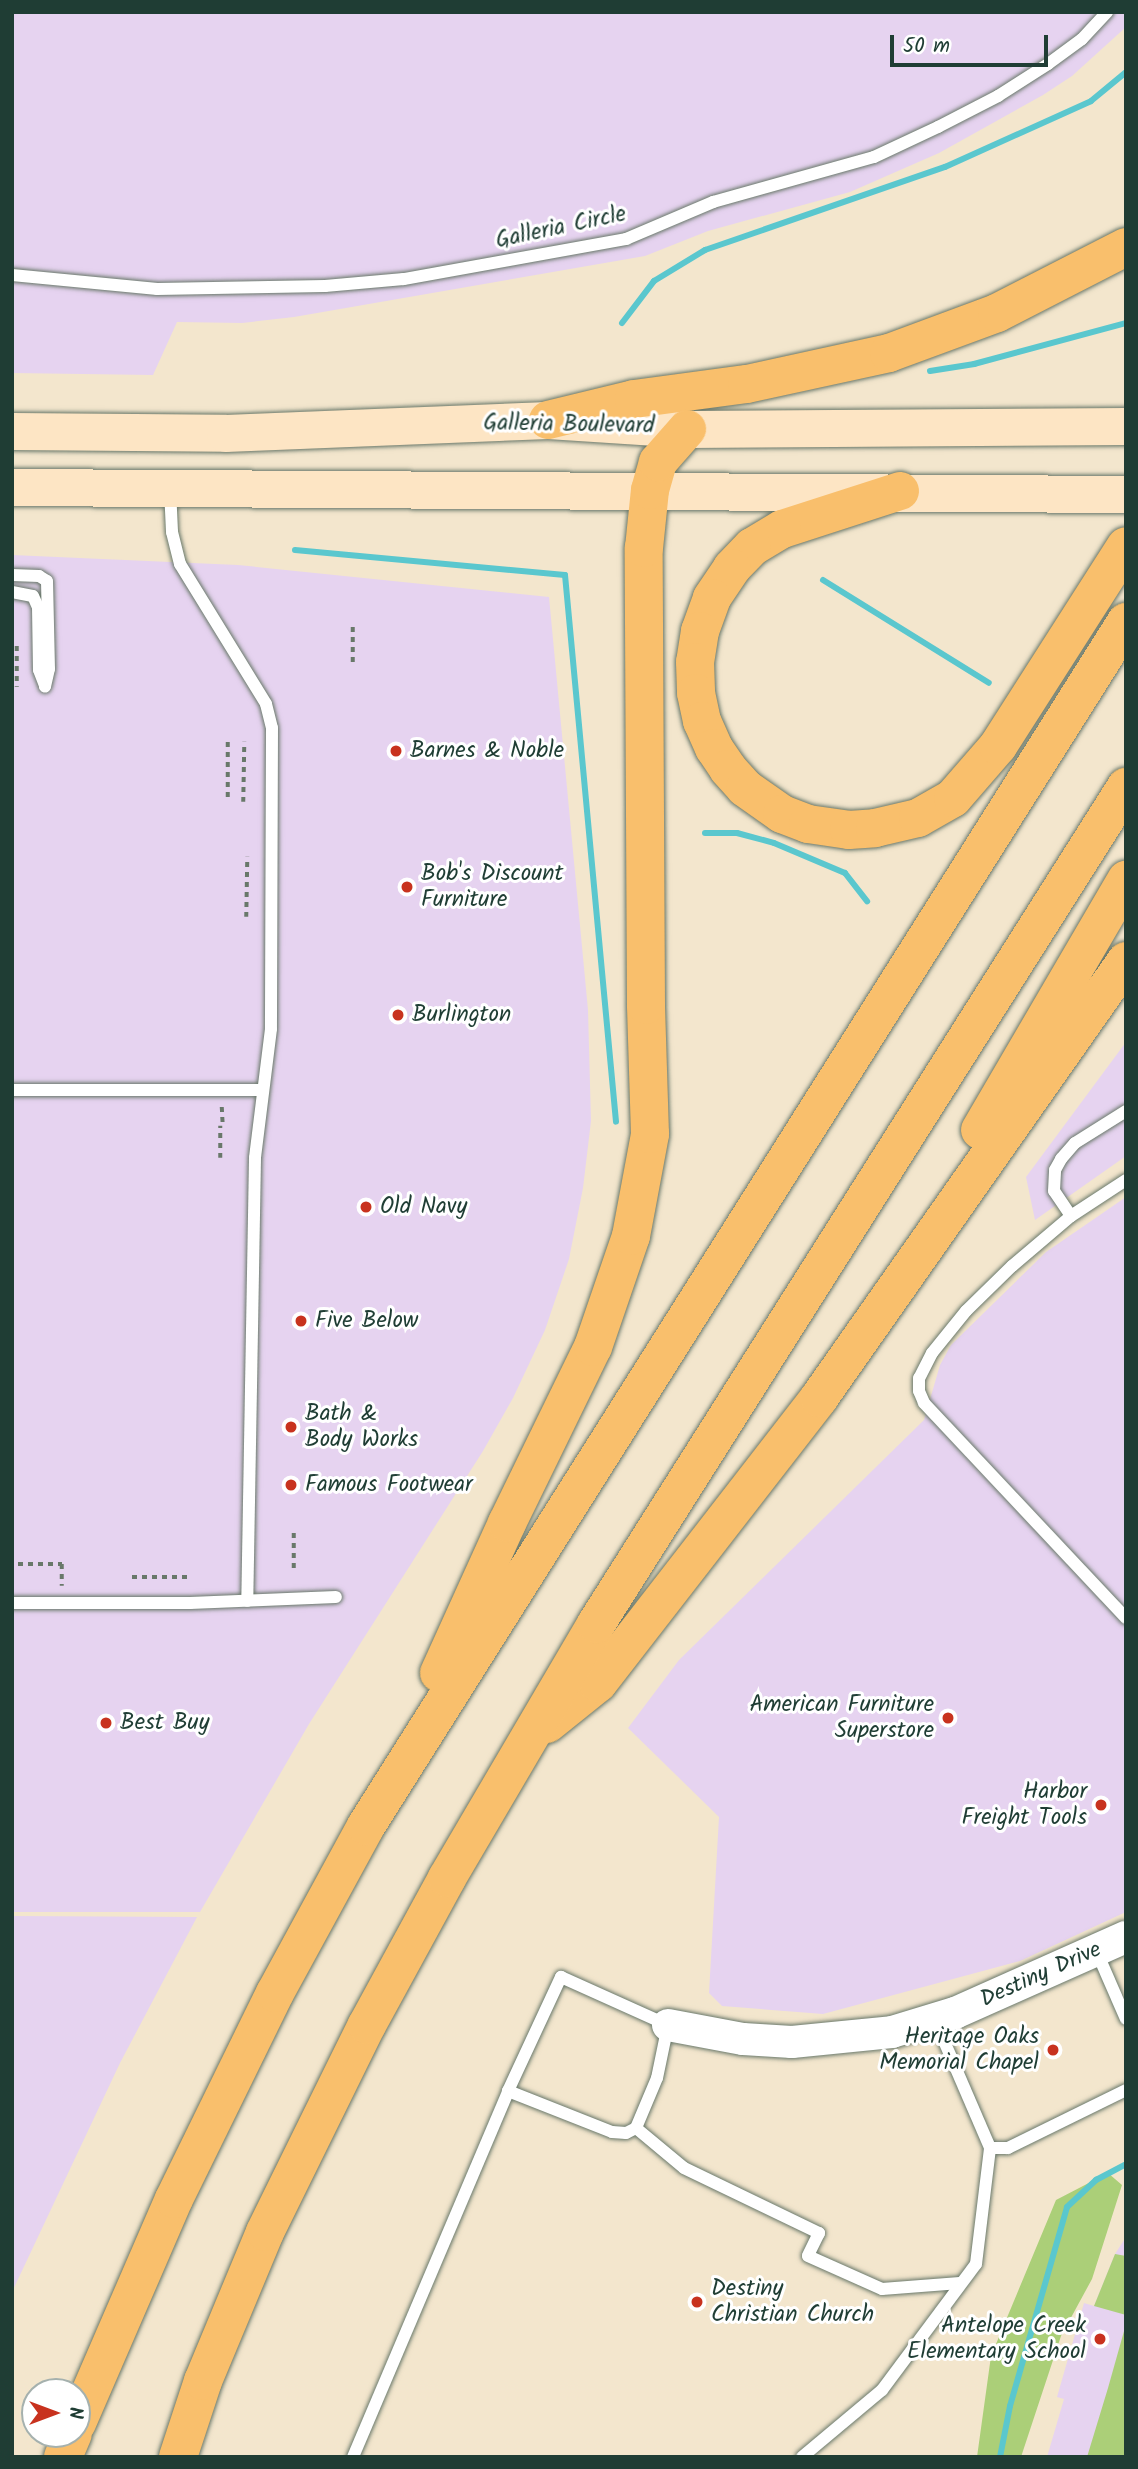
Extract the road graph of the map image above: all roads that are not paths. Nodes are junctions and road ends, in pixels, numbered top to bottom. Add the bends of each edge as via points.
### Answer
1 (1107, 12) edge
2 (1126, 247) edge
3 (12, 275) edge
4 (548, 420) junction
5 (1126, 426) edge
6 (687, 429) junction
7 (21, 437) edge
8 (12, 487) edge
9 (170, 489) junction
10 (650, 490) junction
11 (900, 491) junction
12 (1118, 494) edge
13 (1126, 546) edge
14 (12, 575) edge
15 (12, 592) edge
16 (1126, 622) edge
17 (1126, 787) edge
18 (1126, 880) edge
19 (1126, 961) edge
20 (12, 1090) edge
21 (261, 1090) junction
22 (1126, 1111) edge
23 (1126, 1180) edge
24 (1071, 1216) junction
25 (908, 1272) junction
26 (336, 1597) dead end
27 (247, 1601) junction
28 (12, 1603) edge
29 (1126, 1618) edge
30 (529, 1739) junction
31 (381, 1802) junction
32 (1126, 1937) edge
33 (1096, 1950) junction
34 (934, 2019) junction
35 (1126, 2019) edge
36 (668, 2025) junction
37 (1126, 2090) edge
38 (508, 2091) junction
39 (636, 2128) junction
40 (990, 2148) junction
41 (960, 2283) junction
42 (91, 2391) edge
43 (178, 2457) edge
44 (353, 2457) edge
45 (802, 2457) edge

1 - 3 lane, Galleria Circle via 1082,39 998,96 874,158 713,202 626,239 418,276 325,286 157,289
2 - 4 highway via 997,313 889,353 747,384 634,399
4 - 6 main road, Galleria Boulevard
4 - 7 main road, Galleria Boulevard
5 - 6 main road, Galleria Boulevard
6 - 10 highway via 658,462
8 - 9 main road
9 - 10 main road
9 - 21 lane via 172,532 180,564 271,716 271,1029
10 - 11 main road
10 - 31 highway via 644,548 650,1134 631,1236 593,1347 506,1523
11 - 12 main road
11 - 13 highway via 782,528 752,547 712,598 700,631 696,693 715,748 746,788 782,814 808,824 849,830 875,828 918,818 953,798 998,746
14 - 15 lane via 39,576 47,581 49,669 45,687 39,670 38,607 33,596
16 - 31 highway
17 - 30 highway via 596,1624
18 - 25 highway via 953,1175
19 - 25 highway
20 - 21 lane
21 - 27 lane via 251,1271
22 - 24 lane via 1075,1143 1055,1170 1054,1191
23 - 24 lane
24 - 29 lane via 966,1311 924,1364 919,1391 924,1403
25 - 30 highway via 820,1398 598,1683
26 - 27 lane
27 - 28 lane
30 - 43 highway via 367,2025 271,2220 203,2381
31 - 42 highway via 263,2017 169,2211
32 - 33 street, Destiny Drive
33 - 34 street, Destiny Drive
33 - 35 lane
34 - 36 street, Destiny Drive via 892,2032 792,2042 743,2039
34 - 40 lane
36 - 38 lane via 561,1977
36 - 39 lane via 657,2078
37 - 40 lane via 1008,2148
38 - 39 lane via 612,2132
38 - 44 lane
39 - 41 lane via 684,2168 819,2233 808,2256 882,2289
40 - 41 lane via 976,2264
41 - 45 lane via 882,2390

